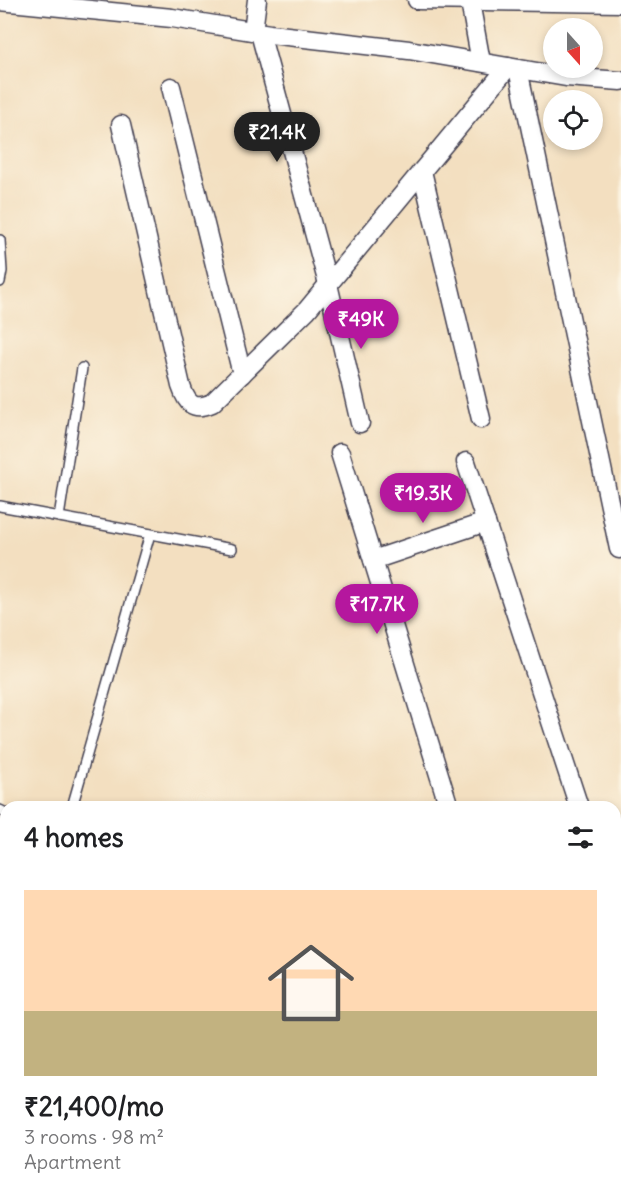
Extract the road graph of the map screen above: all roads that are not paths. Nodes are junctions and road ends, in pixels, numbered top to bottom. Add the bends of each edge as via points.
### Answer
1 (257, 0) edge
2 (417, 0) edge
3 (0, 1) edge
4 (470, 2) junction
5 (489, 2) edge
6 (594, 2) edge
7 (621, 3) edge
8 (257, 32) junction
9 (481, 62) junction
10 (513, 68) junction
11 (621, 81) edge
12 (171, 87) dead end
13 (122, 125) dead end
14 (422, 171) junction
15 (0, 240) edge
16 (0, 282) edge
17 (328, 284) junction
18 (82, 368) dead end
19 (242, 374) junction
20 (481, 419) dead end
21 (360, 423) dead end
22 (340, 453) dead end
23 (466, 462) dead end
24 (0, 506) edge
25 (59, 517) junction
26 (486, 522) junction
27 (150, 534) junction
28 (232, 549) dead end
29 (620, 549) edge
30 (373, 560) junction
31 (76, 801) edge
32 (447, 801) edge
33 (577, 801) edge

1 - 8 street
2 - 4 street
3 - 8 street via 172,18
4 - 5 street
4 - 9 street
5 - 6 street
6 - 7 street
8 - 9 street
8 - 17 street
9 - 10 street
10 - 11 street
10 - 14 street
10 - 29 street
12 - 19 street
13 - 19 street via 185,399 200,408 212,403
14 - 17 street
14 - 20 street
15 - 16 lane
17 - 19 street
17 - 21 street
18 - 25 lane
22 - 30 street
23 - 26 street
24 - 25 lane
25 - 27 lane
26 - 30 street
26 - 33 street
27 - 28 lane
27 - 31 lane
30 - 32 street

